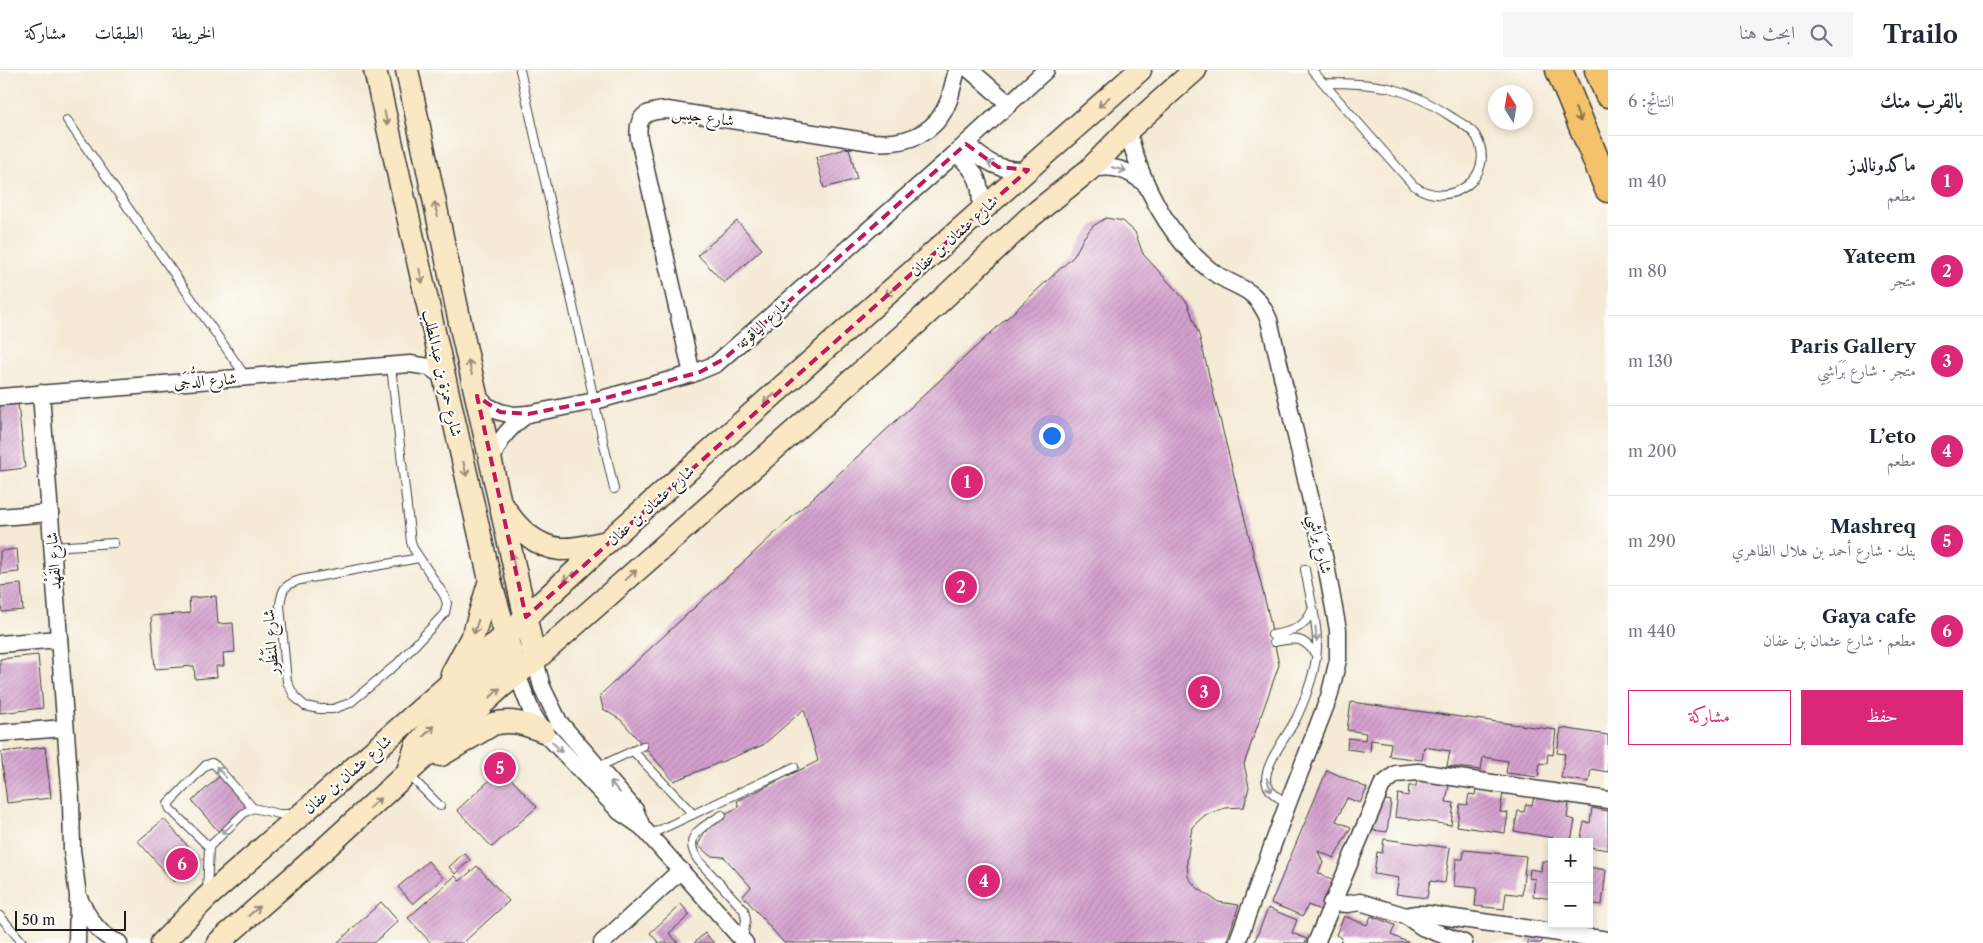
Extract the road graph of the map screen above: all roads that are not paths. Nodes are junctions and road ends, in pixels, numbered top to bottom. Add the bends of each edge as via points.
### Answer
1 (375, 70) edge
2 (407, 70) edge
3 (520, 70) edge
4 (957, 70) edge
5 (970, 70) edge
6 (1046, 70) edge
7 (1140, 70) edge
8 (1195, 70) edge
9 (1312, 70) edge
10 (1559, 70) edge
11 (1598, 70) edge
12 (1324, 83) junction
13 (1608, 94) edge
14 (1009, 104) junction
15 (67, 120) dead end
16 (1128, 130) junction
17 (961, 148) junction
18 (1028, 170) junction
19 (1089, 170) junction
20 (1145, 184) junction
21 (1608, 189) edge
22 (980, 212) junction
23 (434, 334) junction
24 (410, 364) junction
25 (391, 366) junction
26 (692, 374) junction
27 (246, 377) junction
28 (444, 378) junction
29 (41, 393) junction
30 (477, 396) junction
31 (0, 397) edge
32 (595, 401) junction
33 (528, 414) junction
34 (492, 460) junction
35 (614, 489) dead end
36 (501, 502) junction
37 (50, 513) junction
38 (0, 516) edge
39 (608, 542) junction
40 (114, 543) dead end
41 (52, 547) junction
42 (420, 558) junction
43 (1305, 569) dead end
44 (490, 580) junction
45 (1312, 610) junction
46 (526, 617) junction
47 (59, 639) junction
48 (498, 640) junction
49 (0, 644) edge
50 (1316, 655) junction
51 (535, 660) junction
52 (517, 674) junction
53 (443, 690) junction
54 (65, 728) junction
55 (542, 731) junction
56 (0, 733) edge
57 (643, 746) dead end
58 (634, 751) junction
59 (794, 767) dead end
60 (598, 768) junction
61 (407, 774) junction
62 (1608, 800) edge
63 (1288, 803) junction
64 (440, 806) dead end
65 (253, 808) junction
66 (302, 813) junction
67 (693, 814) junction
68 (722, 815) dead end
69 (646, 831) junction
70 (209, 847) junction
71 (680, 870) junction
72 (1340, 883) junction
73 (78, 896) junction
74 (206, 898) junction
75 (1360, 902) junction
76 (1331, 903) junction
77 (0, 916) edge
78 (1406, 916) junction
79 (1570, 939) edge
80 (1608, 940) edge
81 (161, 941) edge
82 (744, 942) edge
83 (23, 943) edge
84 (77, 943) edge
85 (119, 943) edge
86 (218, 943) edge
87 (602, 943) edge
88 (1237, 943) edge
89 (1316, 943) edge
90 (1464, 943) edge

1 -> 23 main road, شارع حمزة بن عبدالمطلب
30 -> 2 main road, شارع حمزة بن عبدالمطلب
3 - 32 lane
4 - 26 street, شارع جيس via 941,117 929,130 899,142 871,142 667,110 643,116 638,123 639,139
5 - 14 street
6 - 14 street, شارع الياقوته
7 -> 18 main road, شارع عثمان بن عفان
8 - 16 main road
9 - 12 lane
10 -> 21 main road
11 - 13 main road
12 - 12 lane via 1420,190 1447,195 1464,188 1476,174 1481,156 1477,138 1471,130 1431,103 1381,85
14 - 17 street, شارع الياقوته
15 - 27 lane
16 - 19 main road
16 - 20 street, شارع بَرَاشِي
18 -> 17 street via 998,167
17 - 22 street via 980,184
17 - 26 street, شارع الياقوته via 724,359
18 - 22 main road, شارع عثمان بن عفان
19 -> 20 street, شارع بَرَاشِي via 1101,167 1125,170
51 -> 19 main road via 918,322 1029,218
20 - 63 street, شارع بَرَاشِي via 1174,232 1200,261 1224,279 1248,290 1263,305 1286,388 1326,565 1339,646 1336,676
22 -> 39 main road, شارع عثمان بن عفان
23 - 24 street via 426,352
23 - 28 main road, شارع حمزة بن عبدالمطلب
24 - 25 street, شارع الدُّجَى
24 - 28 street, شارع الدُّجَى via 429,367
25 - 27 street, شارع الدُّجَى
25 - 42 lane, شارع المَنْظُور via 409,534
26 - 32 street, شارع الياقوته
27 - 29 street, شارع الدُّجَى
28 -> 44 main road, شارع حمزة بن عبدالمطلب
29 - 31 street, شارع الدُّجَى
29 - 37 street, شارع الفَهْد
30 - 33 street, شارع الياقوته via 500,412
30 - 34 main road, شارع حمزة بن عبدالمطلب
32 - 33 street, شارع الياقوته
32 - 35 lane
33 - 34 street, شارع الياقوته via 505,433
34 - 36 main road, شارع حمزة بن عبدالمطلب
36 - 39 main road via 520,530 552,547 574,549
46 -> 36 main road, شارع حمزة بن عبدالمطلب
37 - 38 street
37 - 41 street, شارع الفَهْد
39 -> 46 main road, شارع عثمان بن عفان
40 - 41 lane
41 - 47 street, شارع الفَهْد
42 - 42 lane, شارع المَنْظُور via 448,603 446,613 398,663 350,703 333,709 305,706 295,697 287,682 280,605 282,592 288,584
43 - 45 lane
44 - 48 main road, شارع حمزة بن عبدالمطلب
44 -> 53 main road via 474,633
45 -> 50 lane
45 - 50 lane via 1297,629 1273,638 1299,639
46 - 48 main road, شارع عثمان بن عفان
46 - 51 main road, شارع حمزة بن عبدالمطلب
47 - 49 street
47 - 54 street, شارع الفَهْد
48 - 52 main road, شارع حمزة بن عبدالمطلب
48 - 53 main road, شارع عثمان بن عفان
61 -> 48 main road via 421,740 499,666 503,656
50 -> 63 lane via 1304,700 1267,773 1268,787 1274,796
51 - 52 main road
51 - 60 street via 542,687 559,722
52 - 55 street
61 -> 52 main road
53 - 66 main road, شارع عثمان بن عفان
54 - 56 street
54 - 73 street, شارع الفَهْد
55 - 61 main road via 515,721 493,724
55 -> 69 street via 620,812
57 - 58 lane
58 - 60 lane
58 - 67 lane
59 - 67 lane
69 -> 60 street via 635,810
61 - 64 lane
86 -> 61 main road
62 - 72 street via 1418,772 1396,774 1382,785
63 - 88 street, شارع بَرَاشِي
65 - 66 lane via 283,815
65 -> 70 lane
65 -> 70 lane via 215,765 206,765 168,804 170,810
66 - 74 main road, شارع عثمان بن عفان
67 - 69 lane
68 - 82 lane via 698,830 693,850 698,860 744,910
69 - 71 street
70 - 74 lane
71 - 82 street
71 - 87 street
72 - 75 street
72 - 76 street
73 - 84 street, شارع الفَهْد
73 - 85 street, شارع الفَهْد via 97,929
74 - 81 main road, شارع عثمان بن عفان
75 - 76 street
75 - 78 street
76 - 89 street
77 - 83 lane
78 - 79 street via 1427,914
78 - 90 street via 1422,927
79 - 80 street

